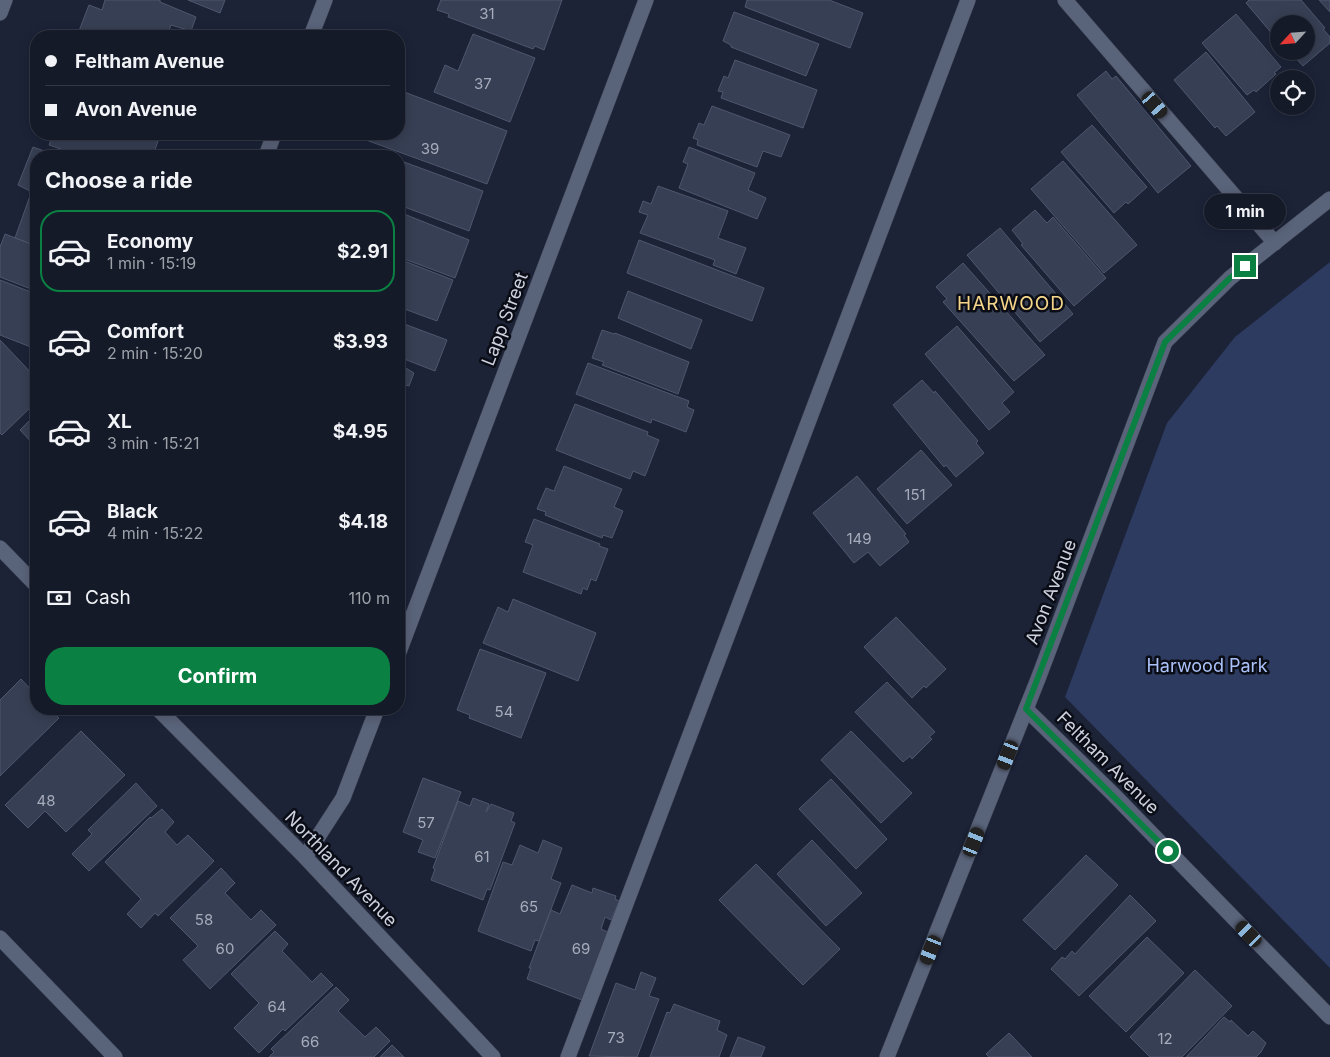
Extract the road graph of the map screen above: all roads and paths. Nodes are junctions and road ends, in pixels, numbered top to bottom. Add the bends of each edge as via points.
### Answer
1 (5, 0) edge
2 (325, 0) edge
3 (646, 0) edge
4 (968, 0) edge
5 (1065, 0) edge
6 (0, 14) edge
7 (313, 30) edge
8 (1330, 200) edge
9 (1275, 243) junction
10 (0, 548) edge
11 (30, 579) edge
12 (405, 636) edge
13 (1026, 709) junction
14 (164, 715) edge
15 (375, 715) edge
16 (305, 857) junction
17 (0, 938) edge
18 (1330, 1017) edge
19 (115, 1057) edge
20 (493, 1057) edge
21 (568, 1057) edge
22 (888, 1057) edge

1 - 6 street
2 - 7 street
3 - 12 street, Lapp Street
4 - 21 street
5 - 9 street
8 - 9 street, Avon Avenue
9 - 13 street, Avon Avenue via 1230,278 1165,342
10 - 11 street
13 - 18 street, Feltham Avenue
13 - 22 street, Avon Avenue
14 - 16 street, Northland Avenue
15 - 16 street via 343,798
16 - 20 street, Northland Avenue
17 - 19 street

